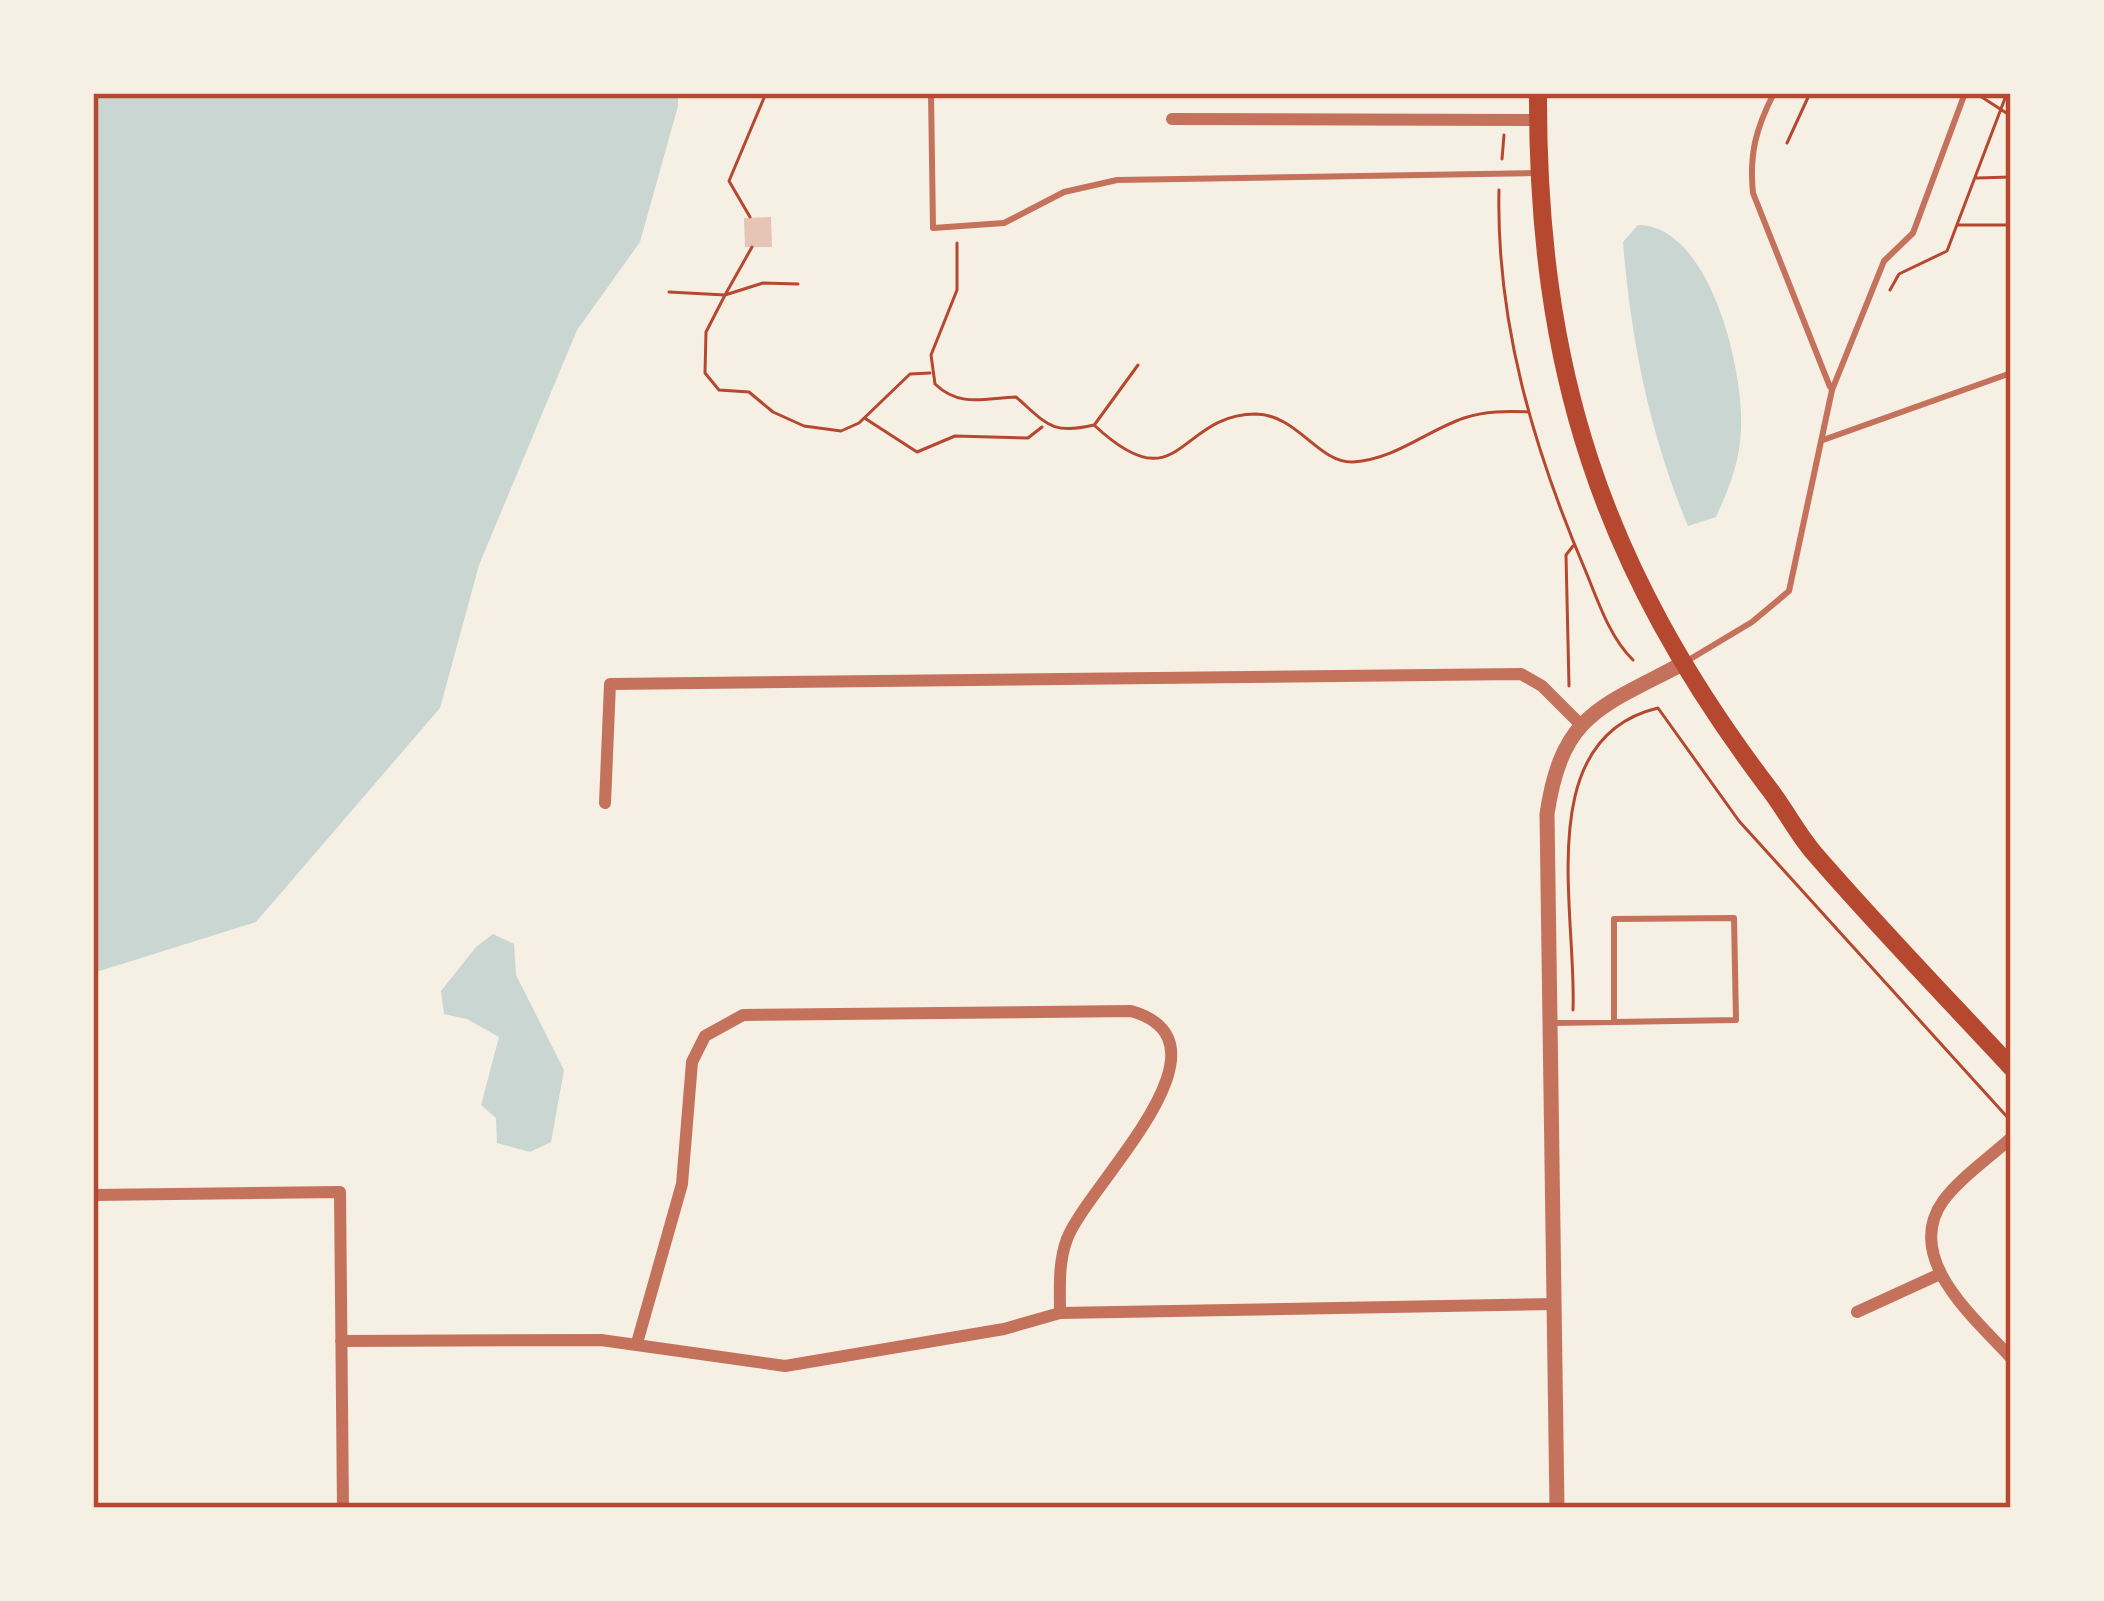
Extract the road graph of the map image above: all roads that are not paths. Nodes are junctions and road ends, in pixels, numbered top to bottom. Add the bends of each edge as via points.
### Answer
1 (931, 93) edge
2 (1538, 93) edge
3 (1774, 93) edge
4 (1965, 93) edge
5 (1172, 119) dead end
6 (1538, 120) junction
7 (1538, 173) junction
8 (2011, 374) edge
9 (1832, 390) junction
10 (1823, 440) junction
11 (1684, 663) junction
12 (1580, 724) junction
13 (605, 803) dead end
14 (1614, 1022) junction
15 (1550, 1023) junction
16 (2011, 1067) edge
17 (2011, 1138) edge
18 (93, 1195) edge
19 (1940, 1274) junction
20 (1554, 1304) junction
21 (1857, 1312) dead end
22 (1060, 1313) junction
23 (341, 1341) junction
24 (637, 1343) junction
25 (2011, 1358) edge
26 (343, 1508) edge
27 (1557, 1508) edge

1 - 7 lane via 932,228 1004,223 1064,192 1117,180
2 - 6 main road
3 - 9 lane via 1757,125 1753,193
4 - 9 lane via 1913,232 1884,261
5 - 6 street
6 - 7 main road
7 - 11 main road via 1555,325 1590,468 1630,572
8 - 10 lane
9 - 10 lane
10 - 11 lane via 1789,591
11 - 12 street
11 - 16 main road via 1810,850
12 - 13 street via 1522,674 610,685
12 - 15 street via 1555,764 1547,814
14 - 14 lane via 1736,1019 1733,917 1615,919
14 - 15 lane
15 - 20 street
17 - 19 street via 1936,1214
18 - 23 street via 340,1192
19 - 21 street
19 - 25 street
20 - 22 street
20 - 27 street
22 - 24 street via 785,1366
22 - 24 street via 1068,1236 1174,1070 1167,1034 1131,1011 743,1015 706,1036 692,1062 682,1184
23 - 24 street
23 - 26 street

